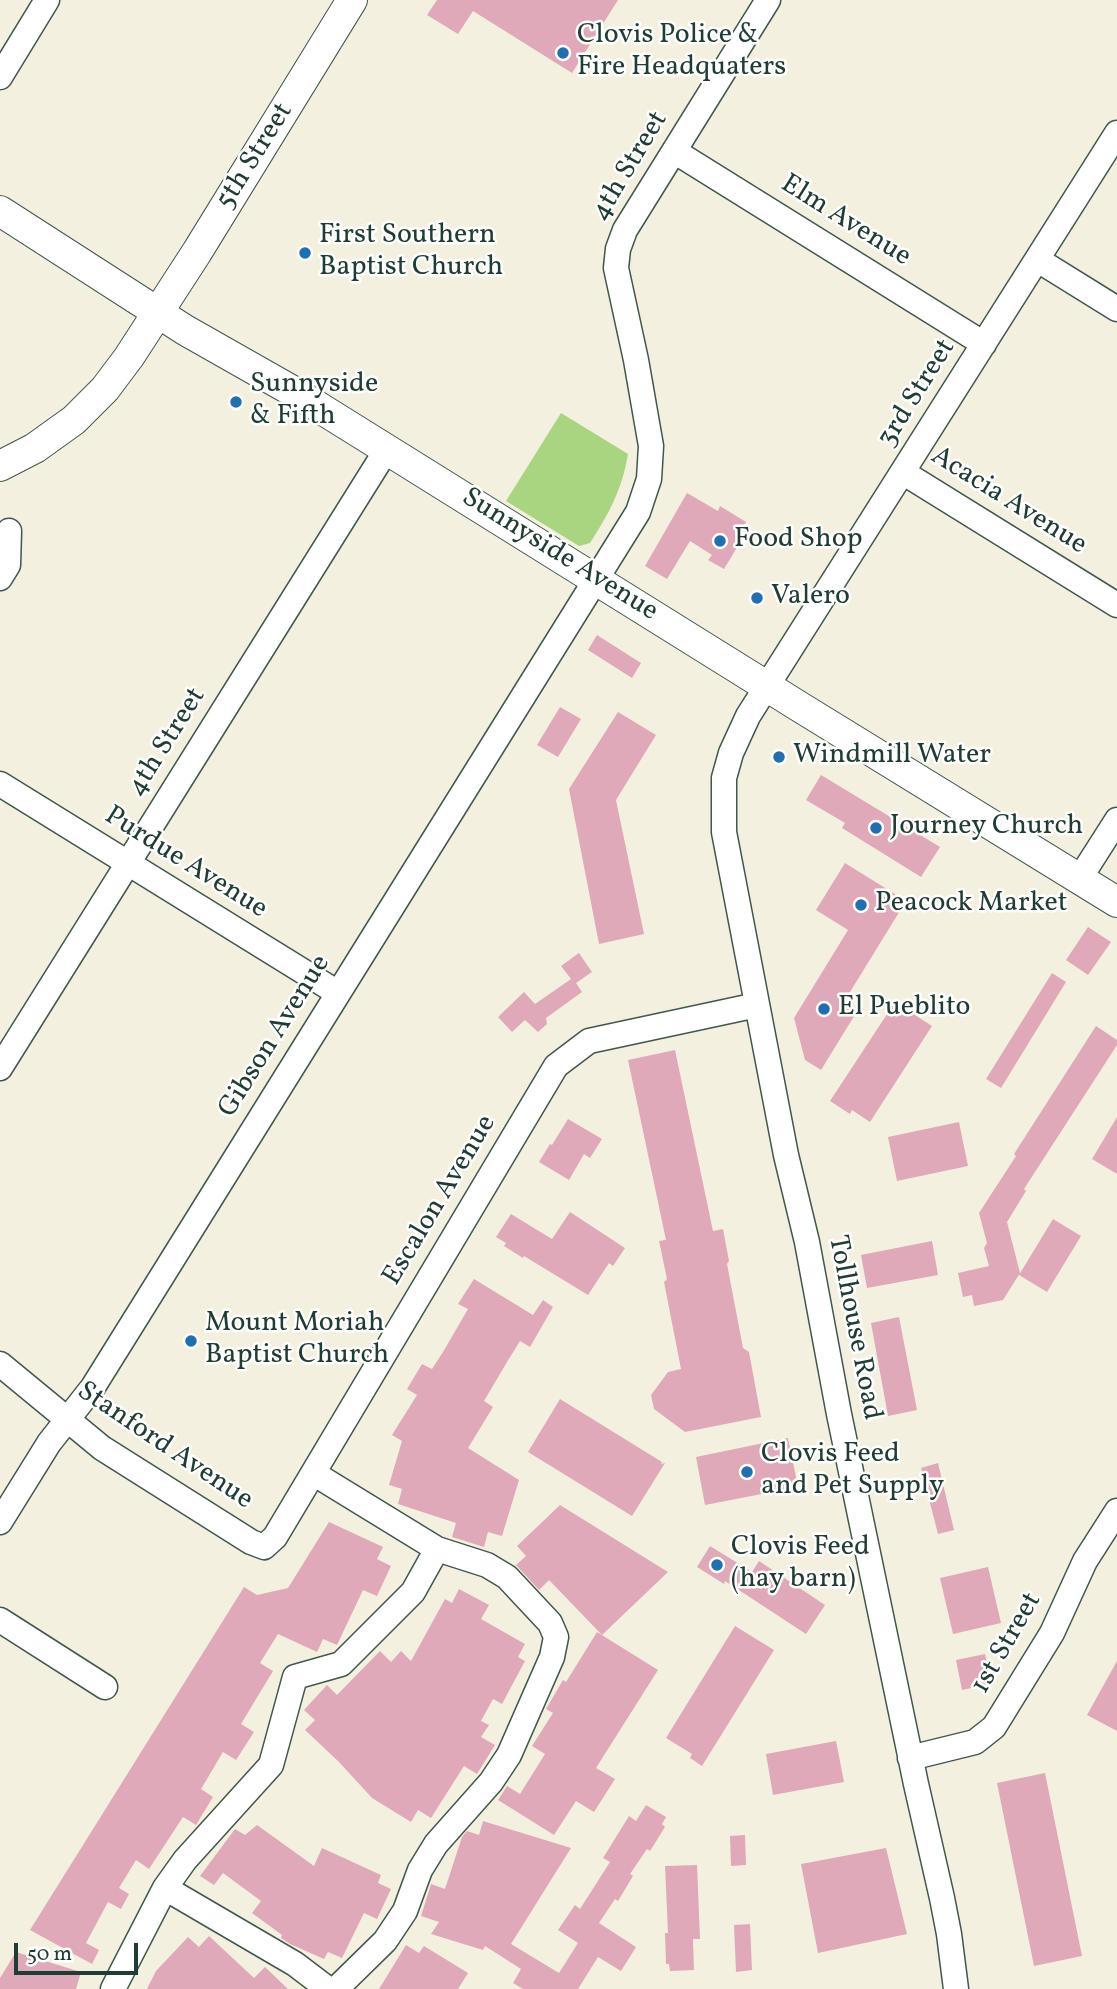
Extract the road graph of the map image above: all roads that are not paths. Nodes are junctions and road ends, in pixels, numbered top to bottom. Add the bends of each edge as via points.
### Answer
1 (47, 0) edge
2 (352, 0) edge
3 (768, 0) edge
4 (0, 77) edge
5 (1117, 133) edge
6 (674, 151) junction
7 (0, 211) edge
8 (1038, 260) junction
9 (1117, 309) edge
10 (158, 313) junction
11 (984, 344) junction
12 (387, 449) junction
13 (0, 466) edge
14 (904, 473) junction
15 (9, 531) dead end
16 (0, 578) edge
17 (596, 579) junction
18 (1117, 605) edge
19 (768, 687) junction
20 (0, 784) edge
21 (1117, 820) edge
22 (128, 864) junction
23 (1080, 878) junction
24 (1117, 902) edge
25 (338, 993) junction
26 (757, 1005) junction
27 (0, 1068) edge
28 (0, 1364) edge
29 (67, 1419) junction
30 (313, 1473) junction
31 (1117, 1511) edge
32 (0, 1522) edge
33 (264, 1547) joint
34 (438, 1549) junction
35 (0, 1620) edge
36 (105, 1687) dead end
37 (911, 1758) junction
38 (165, 1888) junction
39 (113, 1989) edge
40 (328, 1989) edge
41 (336, 1989) edge
42 (956, 1989) edge

1 - 4 street
2 - 10 main road, 5th Street
3 - 6 street, 4th Street
5 - 8 street, 3rd Street
6 - 11 street, Elm Avenue
6 - 17 street, 4th Street via 618,248 616,259 652,458 638,512
7 - 10 main road, Sunnyside Avenue
8 - 9 street
8 - 11 street, 3rd Street
10 - 12 main road, Sunnyside Avenue
10 - 13 main road, 5th Street via 105,389 74,420
11 - 14 street, 3rd Street
12 - 17 main road, Sunnyside Avenue
12 - 22 street, 4th Street
14 - 18 street, Acacia Avenue
14 - 19 street, 3rd Street
15 - 16 street via 8,565
17 - 19 main road, Sunnyside Avenue
17 - 25 street, Gibson Avenue
19 - 23 main road, Sunnyside Avenue
19 - 26 street, Tollhouse Road via 731,753 723,799 724,832
20 - 22 street, Purdue Avenue
21 - 23 street
22 - 25 street, Purdue Avenue
22 - 27 street, 4th Street
23 - 24 main road, Sunnyside Avenue
25 - 29 street, Gibson Avenue via 93,1387
26 - 30 street, Escalon Avenue via 589,1041 556,1066
26 - 37 street, Tollhouse Road
28 - 29 street, Stanford Avenue
29 - 32 street, Gibson Avenue
29 - 33 street, Stanford Avenue via 103,1448
30 - 33 street, Escalon Avenue via 275,1537
30 - 34 street
31 - 37 street, 1st Street via 1086,1561 1052,1633 994,1727 975,1742
34 - 38 street via 413,1592 341,1664 295,1677 271,1765
34 - 41 street via 487,1565 507,1577 550,1623 556,1637 552,1657 509,1755 436,1844 385,1941
35 - 36 street
37 - 42 street, Tollhouse Road via 942,1898
38 - 39 street
38 - 40 street

